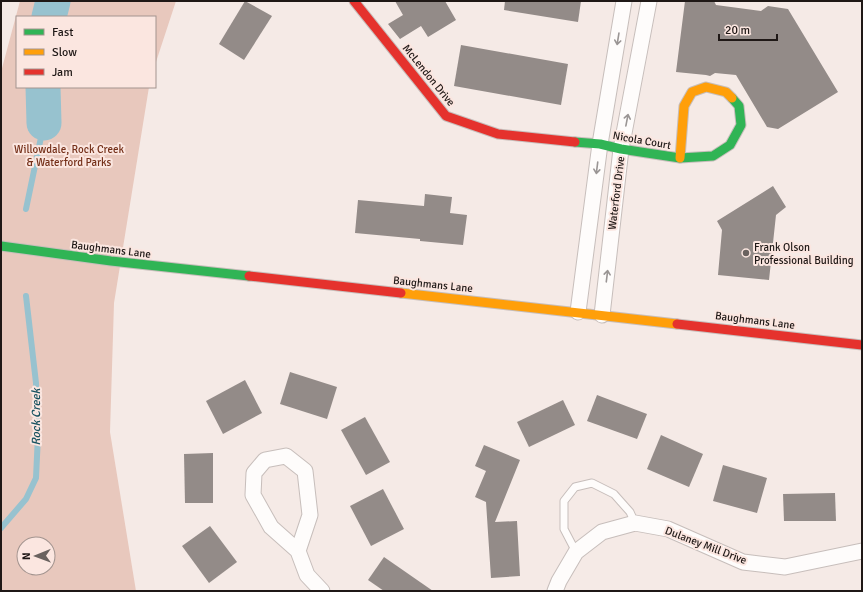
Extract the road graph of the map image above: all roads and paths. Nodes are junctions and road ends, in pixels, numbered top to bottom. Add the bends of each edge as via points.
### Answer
1 (354, 1) edge
2 (624, 1) edge
3 (649, 1) edge
4 (600, 144) junction
5 (621, 150) junction
6 (680, 158) junction
7 (1, 246) edge
8 (578, 312) junction
9 (602, 315) junction
10 (862, 345) edge
11 (635, 523) junction
12 (298, 551) junction
13 (862, 551) edge
14 (576, 552) junction
15 (322, 591) edge
16 (555, 591) edge

1 - 4 main road, McLendon Drive via 446,116 498,134
2 -> 4 street, Waterford Drive
5 -> 3 street, Waterford Drive
4 - 5 main road, Nicola Court
4 -> 8 street, Waterford Drive
5 - 6 main road, Nicola Court
9 -> 5 street, Waterford Drive
6 - 6 main road, Nicola Court via 713,156 730,145 741,125 739,106 726,92 706,87 692,92 684,106
7 - 8 main road, Baughmans Lane via 111,261
8 - 9 main road, Baughmans Lane
9 - 10 main road, Baughmans Lane
11 - 13 street, Dulaney Mill Drive via 668,529 744,562 785,567
11 - 14 street, Dulaney Mill Drive via 602,532
11 - 14 lane via 630,512 614,494 592,483 575,487 564,501 564,529
12 - 12 street via 310,515 306,471 286,456 265,460 254,473 253,495 271,527
12 - 15 street via 307,575
14 - 16 street, Dulaney Mill Drive via 558,580

